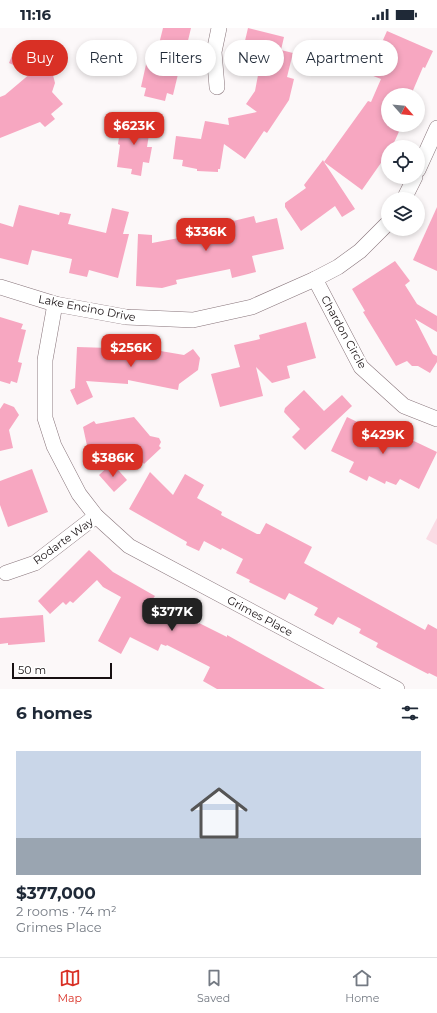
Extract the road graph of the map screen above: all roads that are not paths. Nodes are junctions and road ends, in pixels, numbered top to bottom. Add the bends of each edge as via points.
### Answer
1 (219, 28) edge
2 (217, 87) dead end
3 (437, 128) edge
4 (425, 155) edge
5 (381, 230) edge
6 (315, 279) junction
7 (0, 288) edge
8 (55, 304) junction
9 (437, 420) edge
10 (96, 516) junction
11 (6, 573) dead end
12 (397, 689) edge

1 - 2 street via 214,52
3 - 4 street
5 - 6 street, Lake Encino Drive via 338,268
6 - 8 street, Lake Encino Drive via 252,307 193,320 126,317
6 - 9 street, Chardon Circle via 361,367 404,406
7 - 8 street, Lake Encino Drive
8 - 10 street, Grimes Place via 45,360 44,418 54,446 79,494
10 - 11 street, Rodarte Way via 35,563
10 - 12 street, Grimes Place via 129,546

